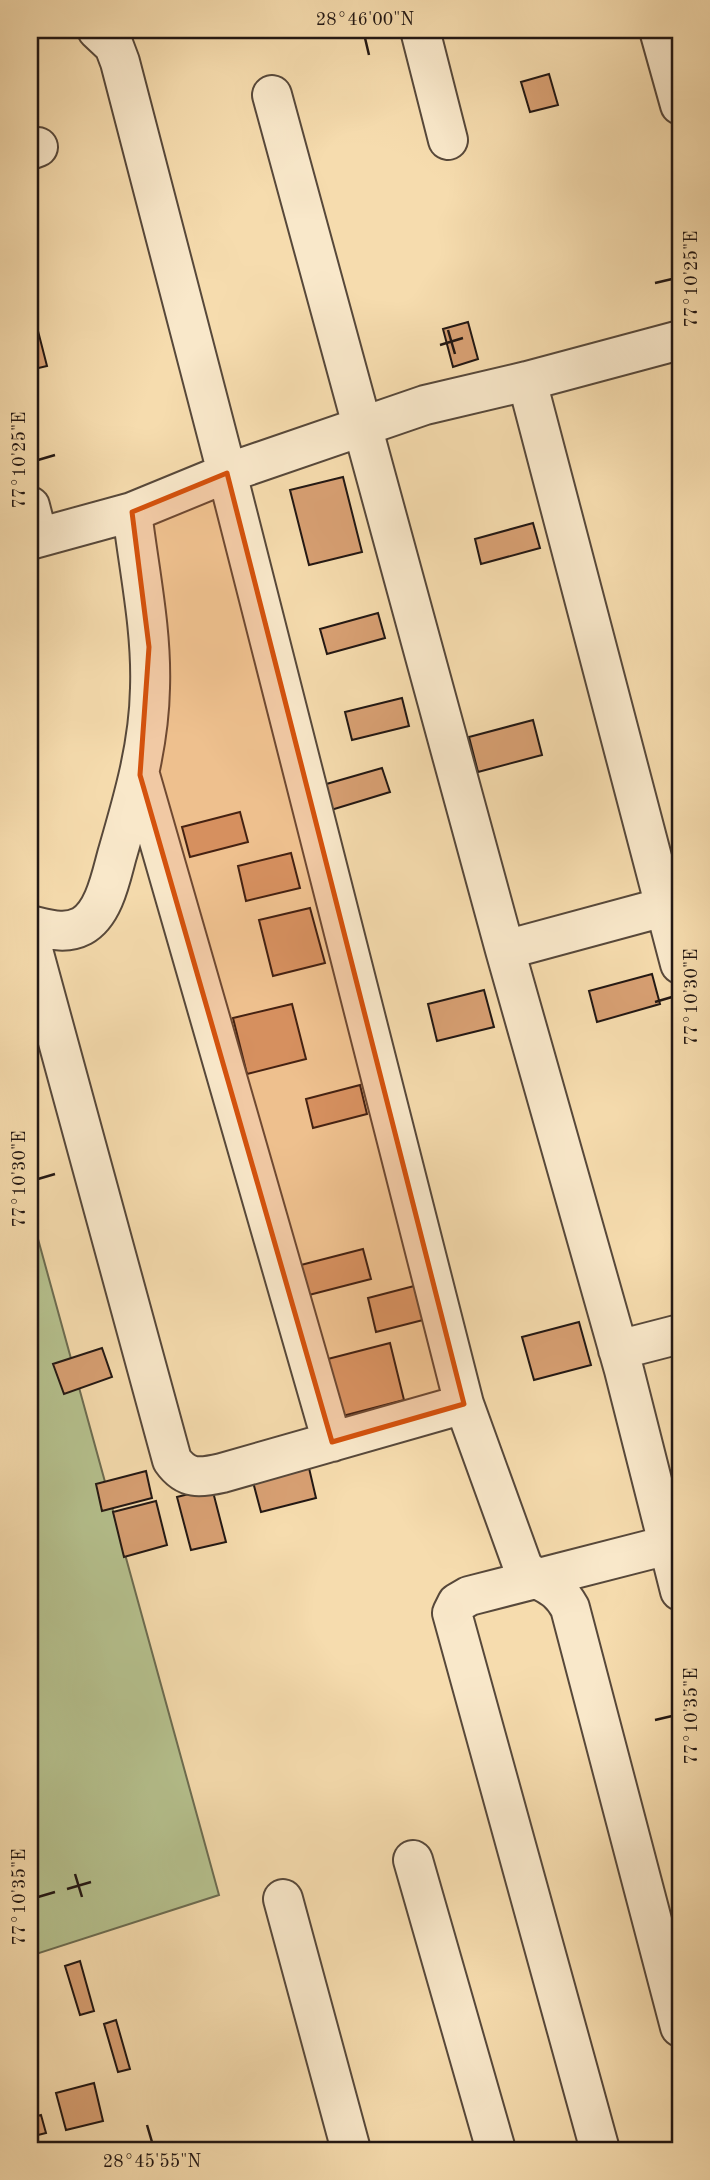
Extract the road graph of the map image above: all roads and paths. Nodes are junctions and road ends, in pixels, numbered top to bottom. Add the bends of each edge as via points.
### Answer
1 (99, 30) edge
2 (420, 30) edge
3 (659, 30) edge
4 (272, 95) dead end
5 (680, 105) edge
6 (448, 141) dead end
7 (680, 340) edge
8 (527, 381) junction
9 (362, 425) junction
10 (228, 473) junction
11 (111, 518) junction
12 (33, 528) edge
13 (140, 775) junction
14 (664, 907) junction
15 (42, 931) edge
16 (505, 950) junction
17 (680, 964) edge
18 (680, 1334) edge
19 (618, 1350) junction
20 (464, 1404) junction
21 (332, 1441) junction
22 (668, 1545) junction
23 (534, 1578) junction
24 (680, 1591) edge
25 (413, 1860) dead end
26 (283, 1899) dead end
27 (680, 2027) edge
28 (351, 2150) edge
29 (496, 2150) edge
30 (599, 2150) edge

1 - 10 street via 114,46 120,62
2 - 6 street
3 - 5 street
4 - 9 street
7 - 8 street
8 - 9 street
8 - 14 street
9 - 10 street
9 - 16 street
10 - 11 street
10 - 20 street
11 - 12 street
11 - 13 street via 149,647 147,734
13 - 15 street via 94,915 72,930
13 - 21 street
14 - 16 street
14 - 17 street
15 - 21 street via 172,1460 180,1471 204,1477
16 - 19 street
18 - 19 street
19 - 22 street
20 - 21 street
20 - 23 street via 518,1555
22 - 23 street
22 - 24 street
23 - 27 street via 554,1586 570,1608
23 - 30 street via 469,1596 457,1603 452,1614
25 - 29 street
26 - 28 street

